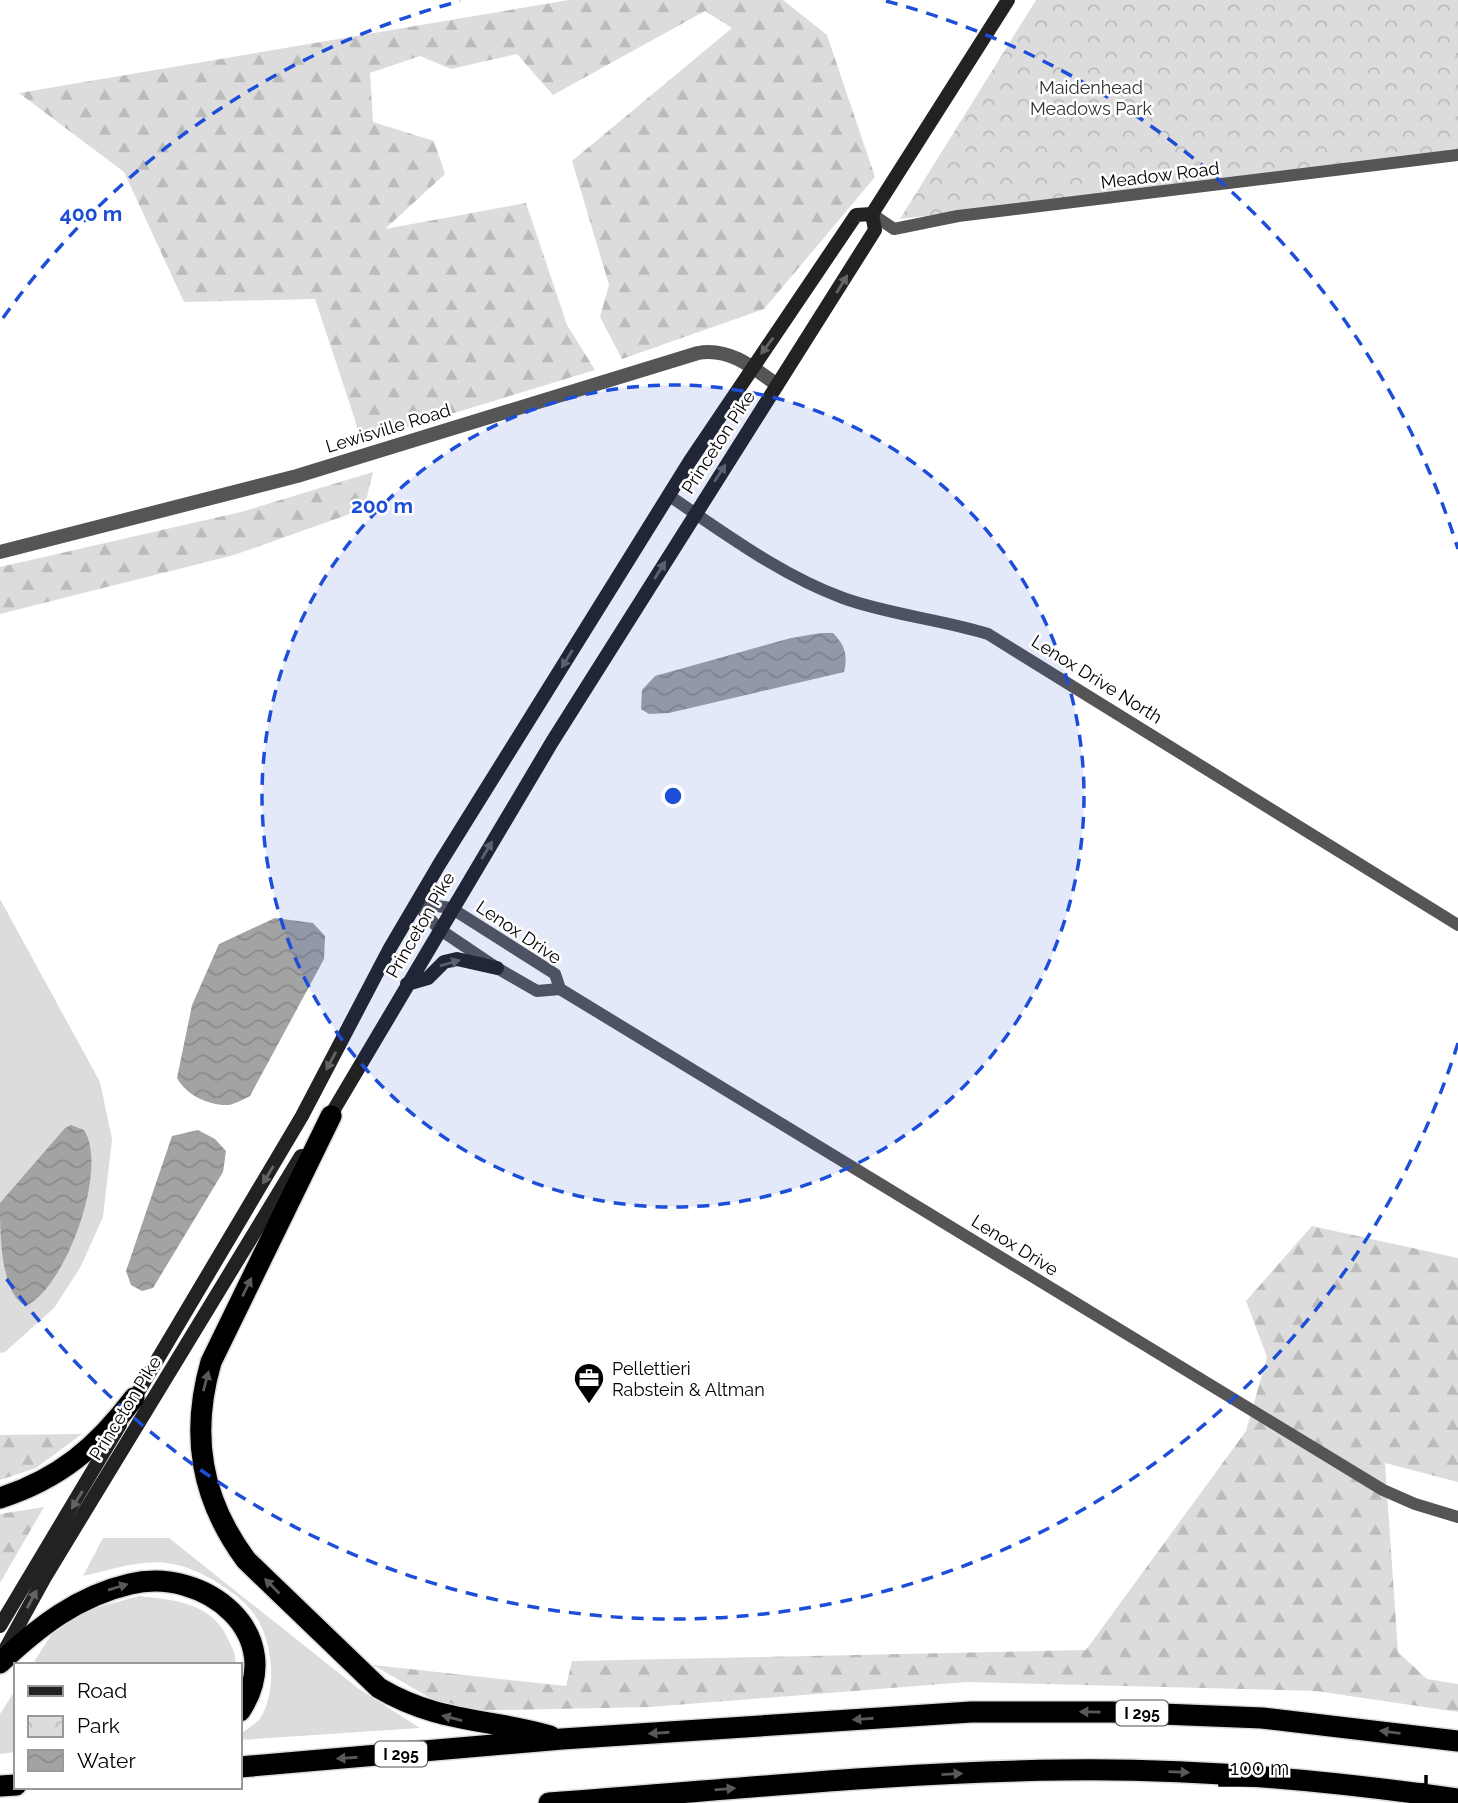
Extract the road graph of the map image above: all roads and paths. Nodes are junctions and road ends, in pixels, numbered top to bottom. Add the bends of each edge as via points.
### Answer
1 (1007, 0) edge
2 (1458, 155) edge
3 (872, 214) junction
4 (751, 367) junction
5 (777, 385) junction
6 (668, 495) junction
7 (695, 513) junction
8 (0, 552) edge
9 (416, 903) junction
10 (451, 908) junction
11 (1458, 925) edge
12 (439, 929) junction
13 (497, 968) junction
14 (407, 984) junction
15 (560, 989) junction
16 (331, 1116) junction
17 (134, 1398) junction
18 (0, 1498) edge
19 (1458, 1517) edge
20 (0, 1626) edge
21 (0, 1661) edge
22 (242, 1706) edge
23 (562, 1739) junction
24 (1458, 1741) edge
25 (242, 1766) edge
26 (1458, 1798) edge
27 (603, 1801) edge
28 (549, 1803) edge

1 - 3 main road, Princeton Pike
2 - 3 street, Meadow Road via 958,216 894,229
3 -> 4 main road, Princeton Pike via 856,215 801,301
5 -> 3 main road, Princeton Pike via 875,230
4 - 5 street, Lewisville Road
4 - 6 main road, Princeton Pike
4 - 8 street, Lewisville Road via 724,353 698,353 297,476
7 -> 5 main road, Princeton Pike
6 - 7 street, Lenox Drive North
6 -> 9 main road, Princeton Pike
10 -> 7 main road, Princeton Pike
7 - 11 street, Lenox Drive North via 816,587 845,599 988,634
9 - 10 street, Lenox Drive
9 - 12 street, Lenox Drive
9 -> 17 main road, Princeton Pike via 302,1116
10 - 12 main road, Princeton Pike
10 - 15 street, Lenox Drive via 555,974
12 - 13 street, Lenox Drive
12 - 14 main road, Princeton Pike
14 -> 13 main road via 428,978 444,962 457,959
13 - 15 street, Lenox Drive via 537,991
14 - 16 main road, Princeton Pike
15 - 19 street, Lenox Drive via 1383,1490
21 -> 16 main road, Princeton Pike via 45,1577 301,1157
23 -> 16 highway via 519,1727 447,1717 379,1688 246,1560 209,1493 199,1441 203,1389 211,1362
17 - 18 highway via 109,1431 70,1465
17 -> 20 main road, Princeton Pike
21 -> 22 highway via 39,1628 86,1599 133,1583 174,1583 225,1604 245,1628 253,1652 254,1678
24 -> 23 highway, I 295 via 1262,1718 1041,1711
23 -> 25 highway, I 295
27 -> 26 highway via 792,1783 1062,1770 1300,1779
27 - 28 highway

